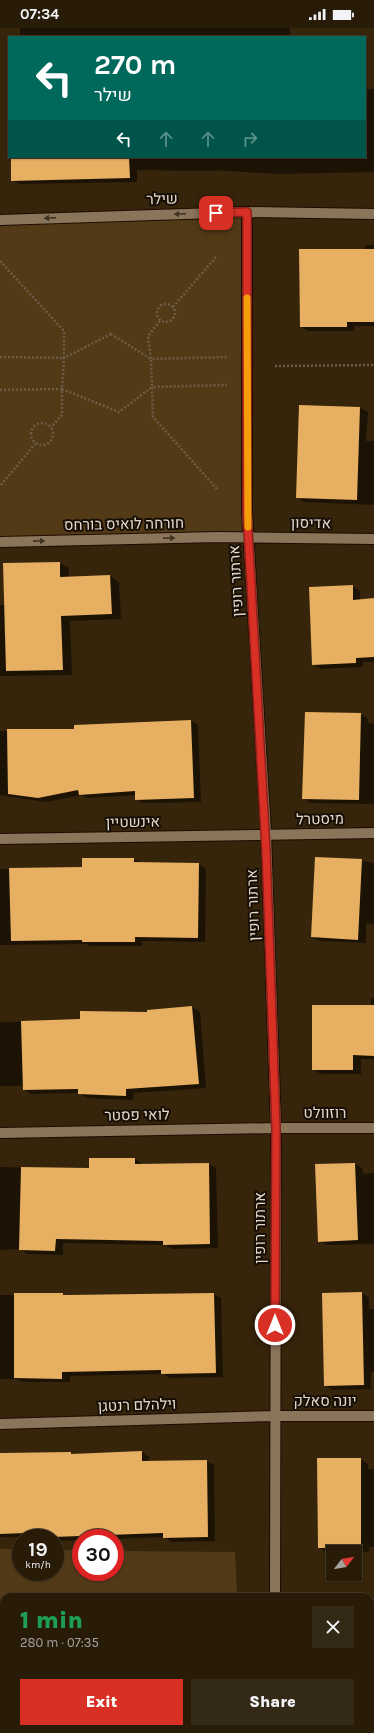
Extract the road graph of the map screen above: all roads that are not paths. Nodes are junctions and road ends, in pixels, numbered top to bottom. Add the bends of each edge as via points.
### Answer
1 (247, 212) junction
2 (374, 214) edge
3 (0, 220) edge
4 (248, 537) junction
5 (374, 539) edge
6 (0, 542) edge
7 (374, 833) edge
8 (266, 834) junction
9 (0, 839) edge
10 (276, 1128) junction
11 (374, 1128) edge
12 (0, 1133) edge
13 (275, 1416) junction
14 (374, 1416) edge
15 (0, 1424) edge
16 (275, 1593) edge

1 - 2 street, שילר
1 -> 3 street, שילר
1 - 4 street, ארתור רופין
4 - 5 street, אדיסון
6 -> 4 street, חורחה לואיס בורחס
4 - 8 street, ארתור רופין
7 - 8 street, מיסטרל
8 - 9 street, אינשטיין
8 - 10 street, ארתור רופין
10 - 11 street, רוזוולט
10 - 12 street, לואי פסטר
10 - 13 street, ארתור רופין
13 - 14 street, יונה סאלק
13 - 15 street, וילהלם רנטגן
13 - 16 street, ארתור רופין

